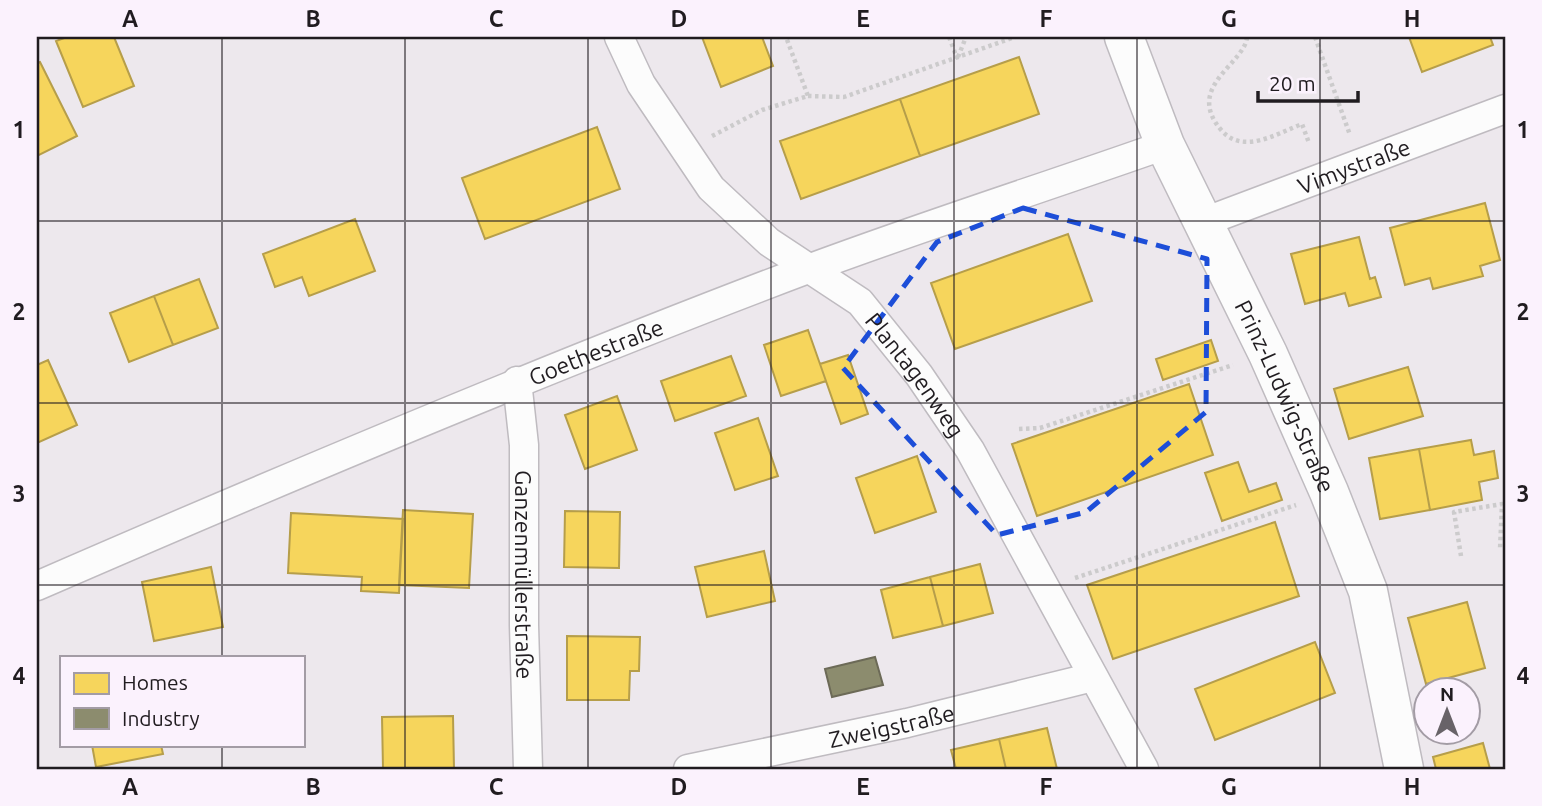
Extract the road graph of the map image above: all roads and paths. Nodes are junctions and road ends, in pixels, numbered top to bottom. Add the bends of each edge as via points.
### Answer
1 (619, 37) edge
2 (786, 37) edge
3 (949, 37) edge
4 (966, 37) edge
5 (1015, 37) edge
6 (1124, 37) edge
7 (1247, 37) edge
8 (1315, 37) edge
9 (957, 58) junction
10 (808, 96) junction
11 (1505, 108) edge
12 (710, 137) dead end
13 (1310, 143) dead end
14 (1165, 145) junction
15 (1360, 160) junction
16 (1201, 223) junction
17 (811, 268) junction
18 (1225, 368) dead end
19 (517, 381) junction
20 (1019, 429) dead end
21 (1288, 508) dead end
22 (1500, 549) dead end
23 (1461, 556) dead end
24 (1079, 576) dead end
25 (37, 586) edge
26 (1093, 677) junction
27 (528, 769) edge
28 (688, 769) edge
29 (1144, 769) edge
30 (1404, 769) edge

1 - 17 street, Plantagenweg via 641,83 711,188 769,242
2 - 10 path
3 - 9 path
4 - 9 path
5 - 9 path
6 - 14 street, Prinz-Ludwig-Straße
7 - 13 path via 1211,94 1214,118 1222,131 1242,143 1302,124
8 - 15 path
9 - 10 path via 844,97
10 - 12 path via 762,110
11 - 15 street, Vimystraße
14 - 16 street, Prinz-Ludwig-Straße
14 - 17 street, Goethestraße
15 - 16 street, Vimystraße
16 - 30 street, Prinz-Ludwig-Straße via 1268,354 1368,591
17 - 19 street, Goethestraße
17 - 26 street, Plantagenweg via 860,302 919,375 970,450
18 - 20 path via 1040,428
19 - 25 street, Goethestraße
19 - 27 street, Ganzenmüllerstraße via 524,445
21 - 24 path
22 - 23 path via 1502,504 1454,512
26 - 28 street, Zweigstraße via 907,723
26 - 29 street, Plantagenweg

